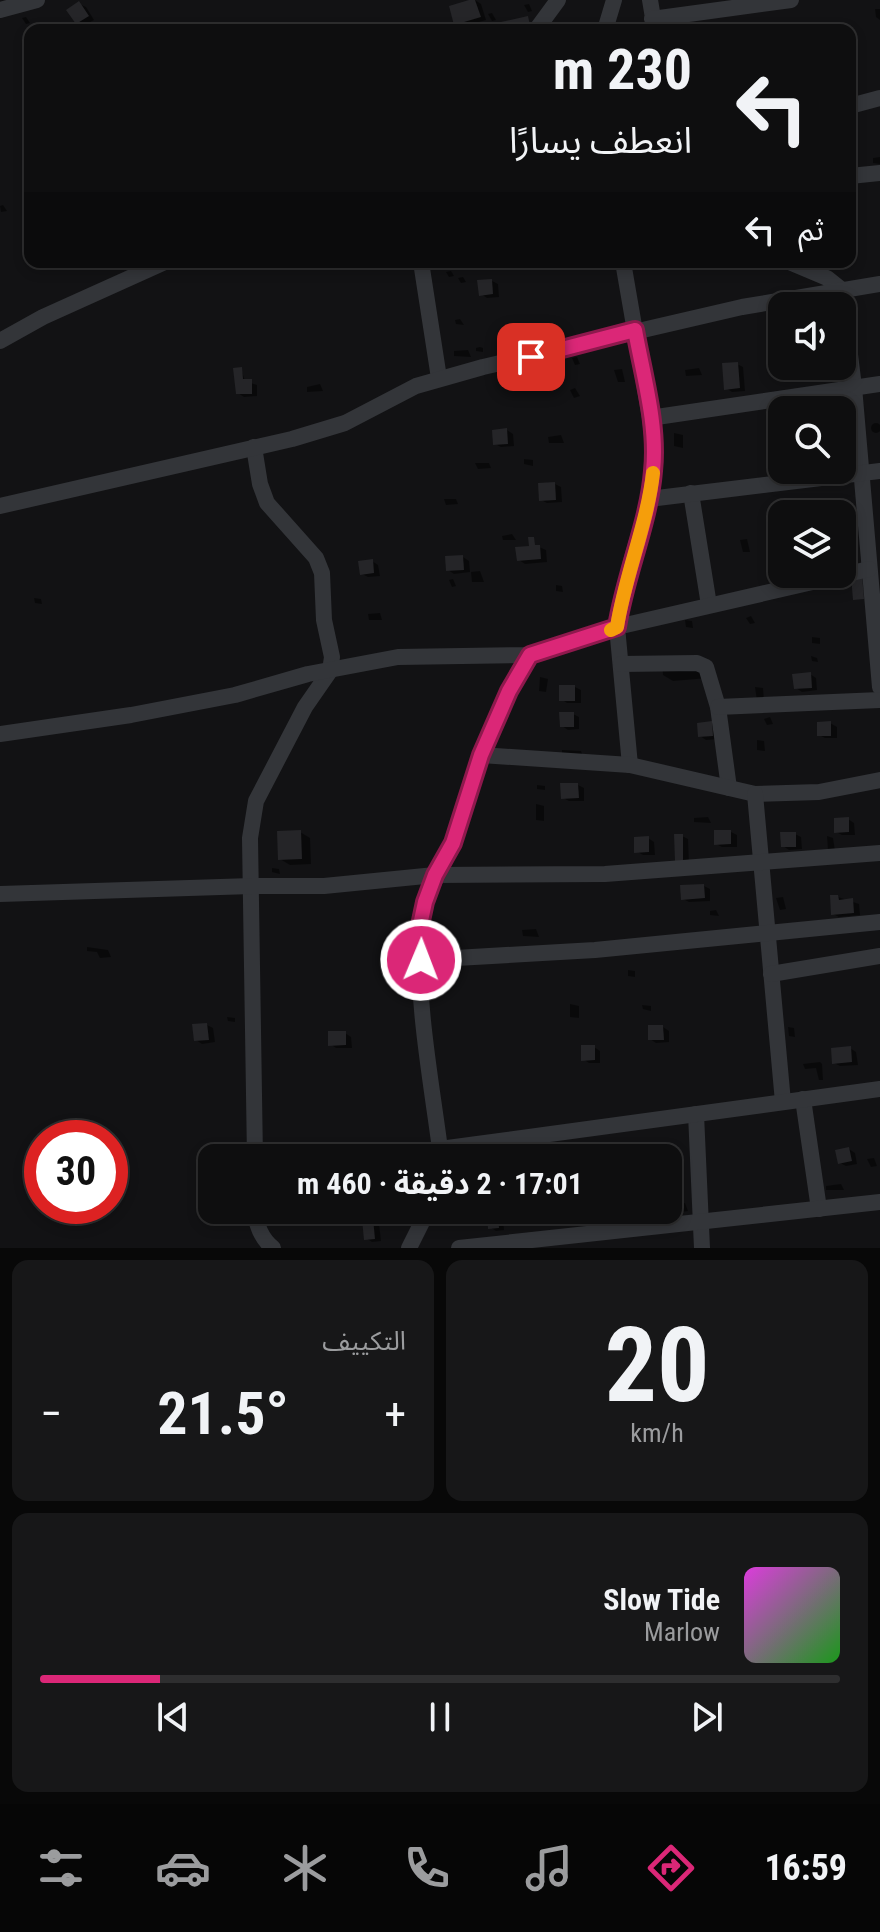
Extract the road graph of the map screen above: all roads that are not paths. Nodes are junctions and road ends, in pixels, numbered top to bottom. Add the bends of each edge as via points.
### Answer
1 (37, 0) edge
2 (558, 0) edge
3 (614, 0) edge
4 (650, 0) edge
5 (791, 0) edge
6 (0, 10) edge
7 (540, 24) edge
8 (607, 24) edge
9 (653, 24) edge
10 (880, 98) edge
11 (856, 104) edge
12 (880, 173) edge
13 (856, 175) edge
14 (152, 268) edge
15 (422, 268) edge
16 (624, 268) edge
17 (803, 268) edge
18 (880, 284) edge
19 (842, 290) junction
20 (635, 330) junction
21 (0, 341) edge
22 (439, 378) junction
23 (880, 384) edge
24 (854, 387) junction
25 (650, 418) junction
26 (254, 447) junction
27 (880, 471) edge
28 (860, 473) junction
29 (691, 493) junction
30 (649, 499) junction
31 (0, 506) edge
32 (869, 569) junction
33 (876, 604) edge
34 (709, 605) junction
35 (617, 627) junction
36 (530, 655) junction
37 (621, 664) junction
38 (330, 671) junction
39 (880, 687) edge
40 (880, 700) edge
41 (718, 707) junction
42 (0, 734) edge
43 (481, 755) junction
44 (630, 765) junction
45 (880, 780) edge
46 (729, 788) junction
47 (755, 794) junction
48 (880, 853) edge
49 (761, 862) junction
50 (435, 875) junction
51 (252, 886) junction
52 (0, 894) edge
53 (880, 922) edge
54 (767, 932) junction
55 (880, 956) edge
56 (421, 960) junction
57 (771, 974) junction
58 (880, 1089) edge
59 (803, 1099) junction
60 (783, 1102) junction
61 (696, 1114) junction
62 (255, 1144) edge
63 (439, 1144) edge
64 (504, 1144) edge
65 (880, 1202) edge
66 (819, 1209) junction
67 (701, 1221) junction
68 (259, 1224) edge
69 (421, 1224) edge
70 (273, 1248) edge
71 (409, 1248) edge
72 (459, 1248) edge
73 (702, 1248) edge

1 - 6 street
2 - 7 street
3 - 8 street
4 - 9 street
5 - 9 street
10 - 11 street
12 - 13 street
14 - 21 street
15 - 22 street
16 - 20 street
17 - 19 street
18 - 19 street
19 - 20 street
19 - 24 street
20 - 22 street
20 - 25 street
22 - 26 street via 345,423
23 - 24 street
24 - 25 street
24 - 28 street
25 - 30 street via 654,458
26 - 31 street
26 - 38 street via 267,503 316,558 322,573
27 - 28 street
28 - 29 street
28 - 32 street
29 - 30 street
29 - 34 street
30 - 35 street
32 - 33 street
32 - 34 street
33 - 39 street
34 - 35 street
35 - 36 street
35 - 37 street
36 - 38 street via 398,657
36 - 43 street
37 - 41 street via 697,663 706,667
37 - 44 street
38 - 42 street via 146,712
38 - 51 street via 256,801 250,838
40 - 41 street
41 - 46 street
43 - 44 street
43 - 50 street via 453,843
44 - 46 street
45 - 47 street via 819,792
46 - 47 street
47 - 49 street
48 - 49 street
49 - 50 street via 605,874
49 - 54 street
50 - 51 street via 324,886
50 - 56 street via 419,930
51 - 52 street
51 - 62 street
53 - 54 street
54 - 56 street via 595,950
54 - 57 street
55 - 57 street
56 - 63 street
57 - 60 street
58 - 59 street
59 - 60 street
59 - 66 street
60 - 61 street
61 - 64 street
61 - 67 street
65 - 66 street
66 - 67 street
67 - 72 street
67 - 73 street
68 - 70 street
69 - 71 street

